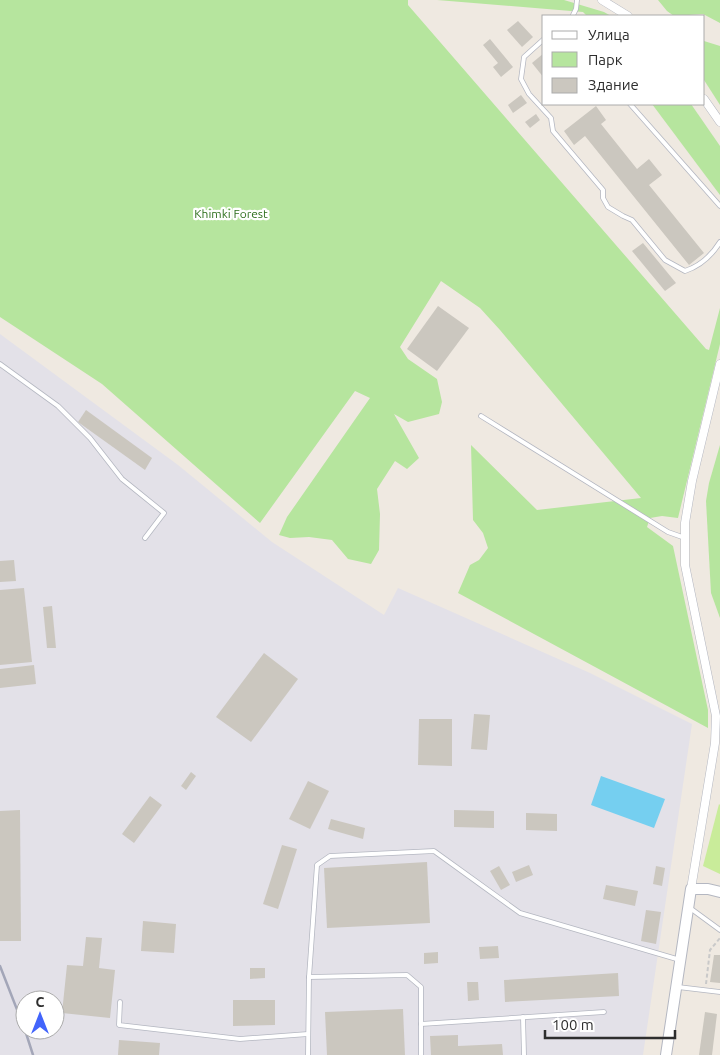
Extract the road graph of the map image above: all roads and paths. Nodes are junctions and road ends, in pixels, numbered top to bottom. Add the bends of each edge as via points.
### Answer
1 (577, 0) edge
2 (602, 0) edge
3 (573, 15) dead end
4 (626, 15) edge
5 (542, 40) edge
6 (705, 100) edge
7 (631, 105) edge
8 (720, 122) edge
9 (720, 206) edge
10 (720, 242) edge
11 (0, 364) edge
12 (720, 364) edge
13 (481, 416) dead end
14 (145, 538) dead end
15 (685, 538) junction
16 (691, 889) junction
17 (720, 892) edge
18 (688, 907) junction
19 (720, 930) edge
20 (720, 938) edge
21 (680, 960) junction
22 (308, 977) junction
23 (676, 986) junction
24 (705, 990) junction
25 (720, 992) edge
26 (120, 1002) dead end
27 (604, 1012) dead end
28 (523, 1017) junction
29 (421, 1024) junction
30 (308, 1034) junction
31 (308, 1055) edge
32 (421, 1055) edge
33 (524, 1055) edge
34 (666, 1055) edge

1 - 3 lane
2 - 4 street
5 - 10 lane via 524,58 522,79 529,94 551,118 552,131 603,190 608,207 632,220 665,260 685,271 697,267
6 - 8 street
7 - 9 lane
11 - 14 lane via 58,406 90,438 122,479 164,513
12 - 15 street via 692,481
13 - 15 lane via 668,532
15 - 16 street via 684,565 716,716 715,743
16 - 17 street
16 - 18 street
18 - 19 lane
18 - 21 street
20 - 24 path via 710,950
21 - 22 lane via 520,913 434,851 330,856 317,865
21 - 23 street
22 - 29 lane via 407,975 421,987
22 - 30 lane
23 - 24 lane
23 - 34 street
24 - 25 lane
26 - 30 lane via 119,1024 240,1039
27 - 28 lane
28 - 29 lane
28 - 33 lane
29 - 32 lane
30 - 31 lane

